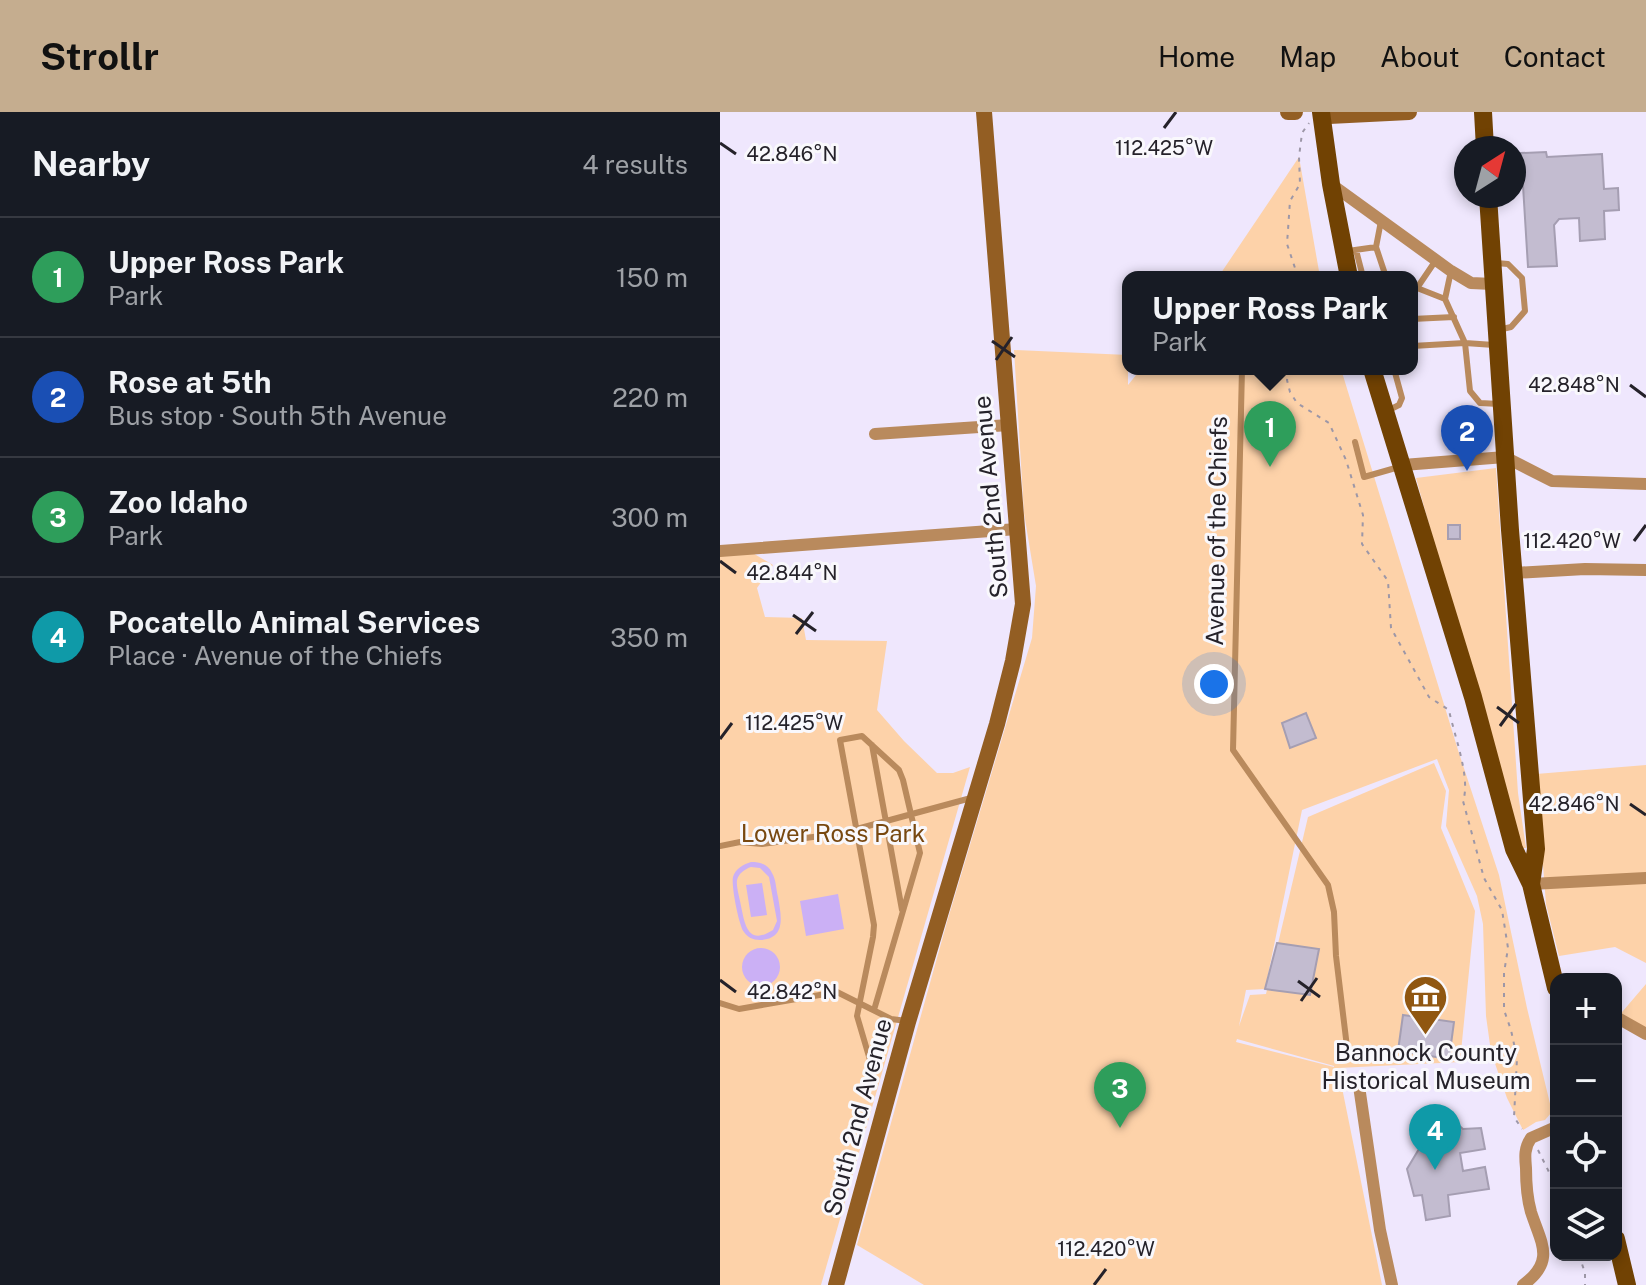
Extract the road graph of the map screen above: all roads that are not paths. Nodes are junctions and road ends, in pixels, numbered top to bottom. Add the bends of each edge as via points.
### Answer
1 (984, 112) edge
2 (1288, 112) edge
3 (1295, 112) edge
4 (1409, 112) edge
5 (1483, 112) edge
6 (1318, 115) edge
7 (1484, 136) edge
8 (1331, 184) junction
9 (1489, 208) edge
10 (1381, 221) junction
11 (1376, 247) junction
12 (1350, 250) junction
13 (1436, 260) junction
14 (1492, 263) junction
15 (1349, 271) edge
16 (1360, 271) edge
17 (1384, 271) edge
18 (1451, 271) junction
19 (1418, 282) edge
20 (1493, 284) junction
21 (1418, 289) edge
22 (1445, 299) junction
23 (1454, 317) junction
24 (1418, 319) edge
25 (1502, 334) junction
26 (1465, 343) junction
27 (1418, 346) edge
28 (1242, 375) edge
29 (1374, 375) edge
30 (1396, 375) edge
31 (1502, 404) junction
32 (1386, 411) junction
33 (1009, 425) junction
34 (875, 434) dead end
35 (1355, 442) dead end
36 (1505, 457) junction
37 (1403, 465) junction
38 (1646, 484) edge
39 (1017, 529) junction
40 (720, 551) edge
41 (1646, 570) edge
42 (1514, 573) junction
43 (872, 745) junction
44 (975, 797) junction
45 (912, 815) junction
46 (885, 822) junction
47 (857, 830) junction
48 (720, 846) edge
49 (1646, 878) edge
50 (1531, 884) junction
51 (903, 915) junction
52 (1552, 973) edge
53 (859, 1002) junction
54 (720, 1003) edge
55 (874, 1010) junction
56 (1622, 1020) edge
57 (908, 1022) junction
58 (1646, 1034) edge
59 (1347, 1047) dead end
60 (870, 1060) dead end
61 (1359, 1086) dead end
62 (1550, 1130) edge
63 (1621, 1261) edge
64 (836, 1285) edge
65 (1392, 1285) edge
66 (1523, 1285) edge
67 (1627, 1285) edge

1 - 33 street, South 2nd Avenue
2 - 3 street
4 - 6 street
5 - 7 main road
6 - 8 main road
8 - 10 street
8 - 12 main road
9 - 14 main road
10 - 11 lane
10 - 13 street
11 - 12 lane
11 - 17 lane
12 - 15 main road
12 - 16 lane
13 - 18 street
13 - 19 lane
14 - 20 main road
14 - 25 lane via 1508,264 1522,278 1525,311
18 - 20 street via 1471,283
18 - 22 lane
20 - 25 main road
21 - 22 lane
22 - 23 lane
23 - 24 lane
23 - 26 lane
25 - 26 lane
25 - 31 main road
26 - 27 lane
26 - 31 lane via 1470,391 1480,403
28 - 59 lane, Avenue of the Chiefs via 1233,750 1328,885
29 - 32 main road
30 - 32 lane via 1402,398
31 - 36 main road
32 - 37 main road
33 - 34 street
33 - 39 street, South 2nd Avenue
35 - 37 lane via 1364,477
36 - 37 street
36 - 38 street via 1552,481
36 - 42 main road
37 - 50 main road via 1514,849
39 - 40 street
39 - 44 street, South 2nd Avenue via 1023,604 1013,661
41 - 42 street
42 - 50 main road via 1536,849
43 - 45 lane via 899,770
43 - 46 lane
43 - 47 lane via 862,736 840,740
44 - 45 lane
44 - 57 street, South 2nd Avenue
45 - 46 lane
45 - 51 lane via 920,853
46 - 47 lane
46 - 51 lane
47 - 48 lane
47 - 53 lane via 874,925
49 - 50 street
50 - 52 main road
51 - 55 lane
53 - 54 lane via 837,992 739,1009
53 - 55 lane
53 - 60 lane via 857,1016
55 - 57 lane
56 - 58 street
57 - 64 street, South 2nd Avenue
61 - 65 street
62 - 66 street via 1531,1138 1525,1151 1526,1185 1543,1256 1540,1268
63 - 67 main road

